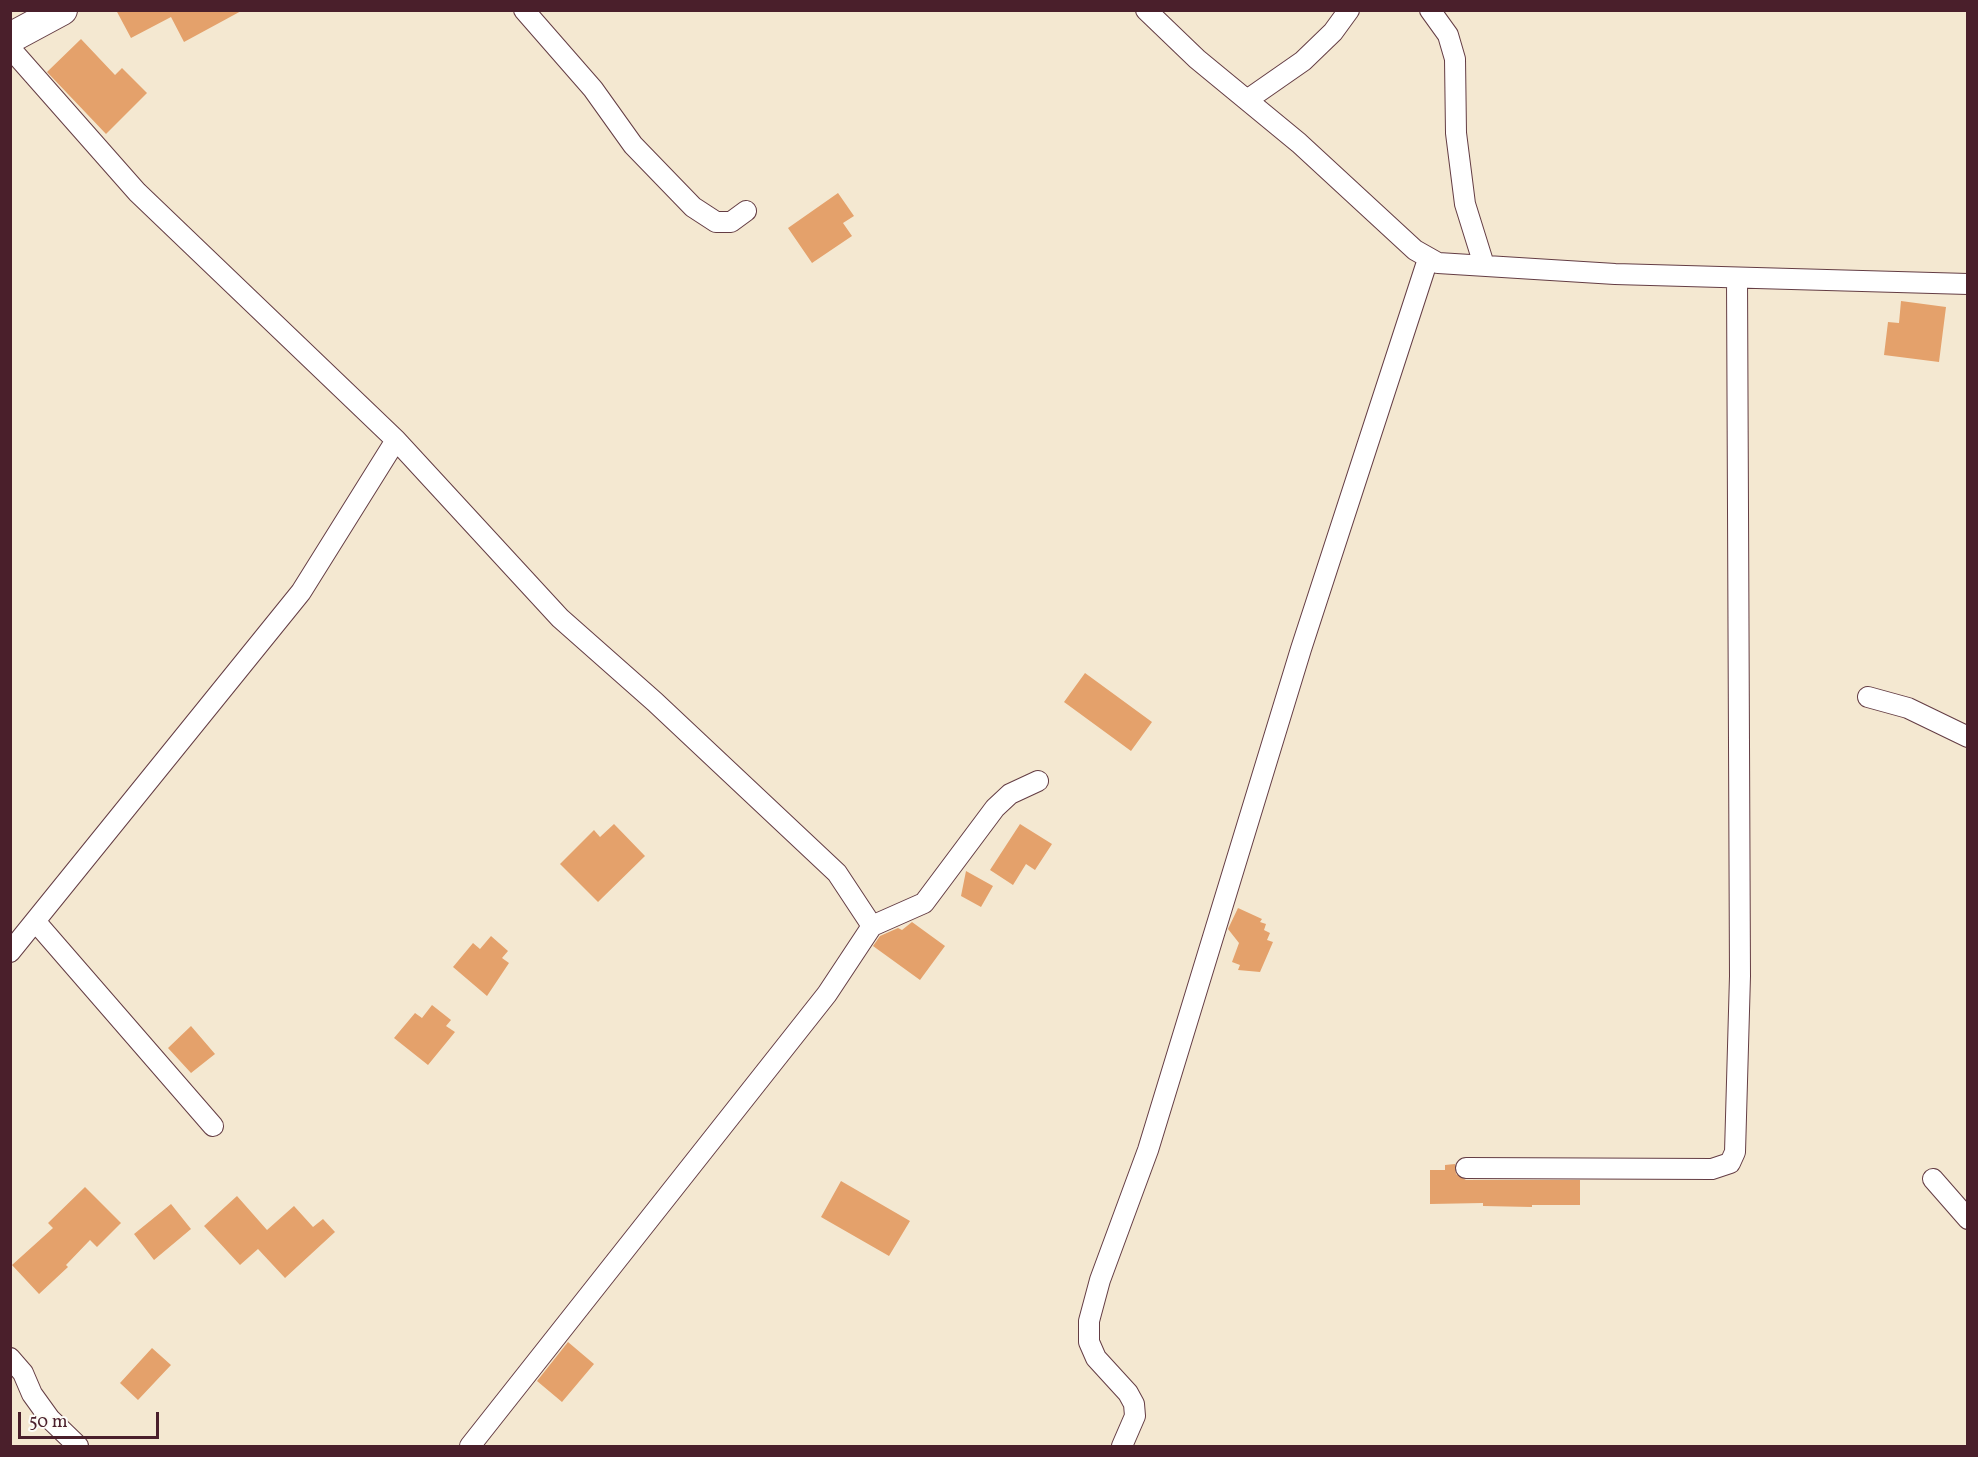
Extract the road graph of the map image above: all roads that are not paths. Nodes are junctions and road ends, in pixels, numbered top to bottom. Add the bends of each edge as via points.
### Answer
1 (62, 10) edge
2 (524, 10) edge
3 (1146, 10) edge
4 (1349, 10) edge
5 (1430, 10) edge
6 (10, 38) edge
7 (10, 48) edge
8 (1247, 100) junction
9 (746, 211) dead end
10 (1428, 259) junction
11 (1484, 266) junction
12 (1737, 278) junction
13 (1968, 284) edge
14 (396, 440) junction
15 (1868, 697) dead end
16 (1968, 737) edge
17 (1038, 780) dead end
18 (35, 921) junction
19 (872, 926) junction
20 (10, 952) edge
21 (213, 1126) dead end
22 (1466, 1168) dead end
23 (1933, 1179) dead end
24 (1968, 1219) edge
25 (10, 1358) edge
26 (78, 1446) edge
27 (470, 1446) edge
28 (1122, 1446) edge

1 - 6 main road
2 - 9 street via 593,89 633,145 693,207 716,222 731,222
3 - 8 street
4 - 8 street via 1303,61
5 - 11 street via 1448,35 1455,59 1456,133 1465,204
7 - 14 street via 138,192
8 - 10 street
10 - 11 street
10 - 28 street via 1301,649 1155,1128 1089,1321 1089,1342 1096,1358 1134,1404 1135,1416
11 - 12 street
12 - 13 street
12 - 22 street via 1740,976 1735,1152 1730,1163 1712,1169
14 - 18 street via 301,592
14 - 19 street via 560,618 656,702 837,873
15 - 16 street via 1908,708
17 - 19 street via 1010,794 995,808 924,903
18 - 20 street
18 - 21 street
19 - 27 street via 827,994
23 - 24 street
25 - 26 street via 50,1419

